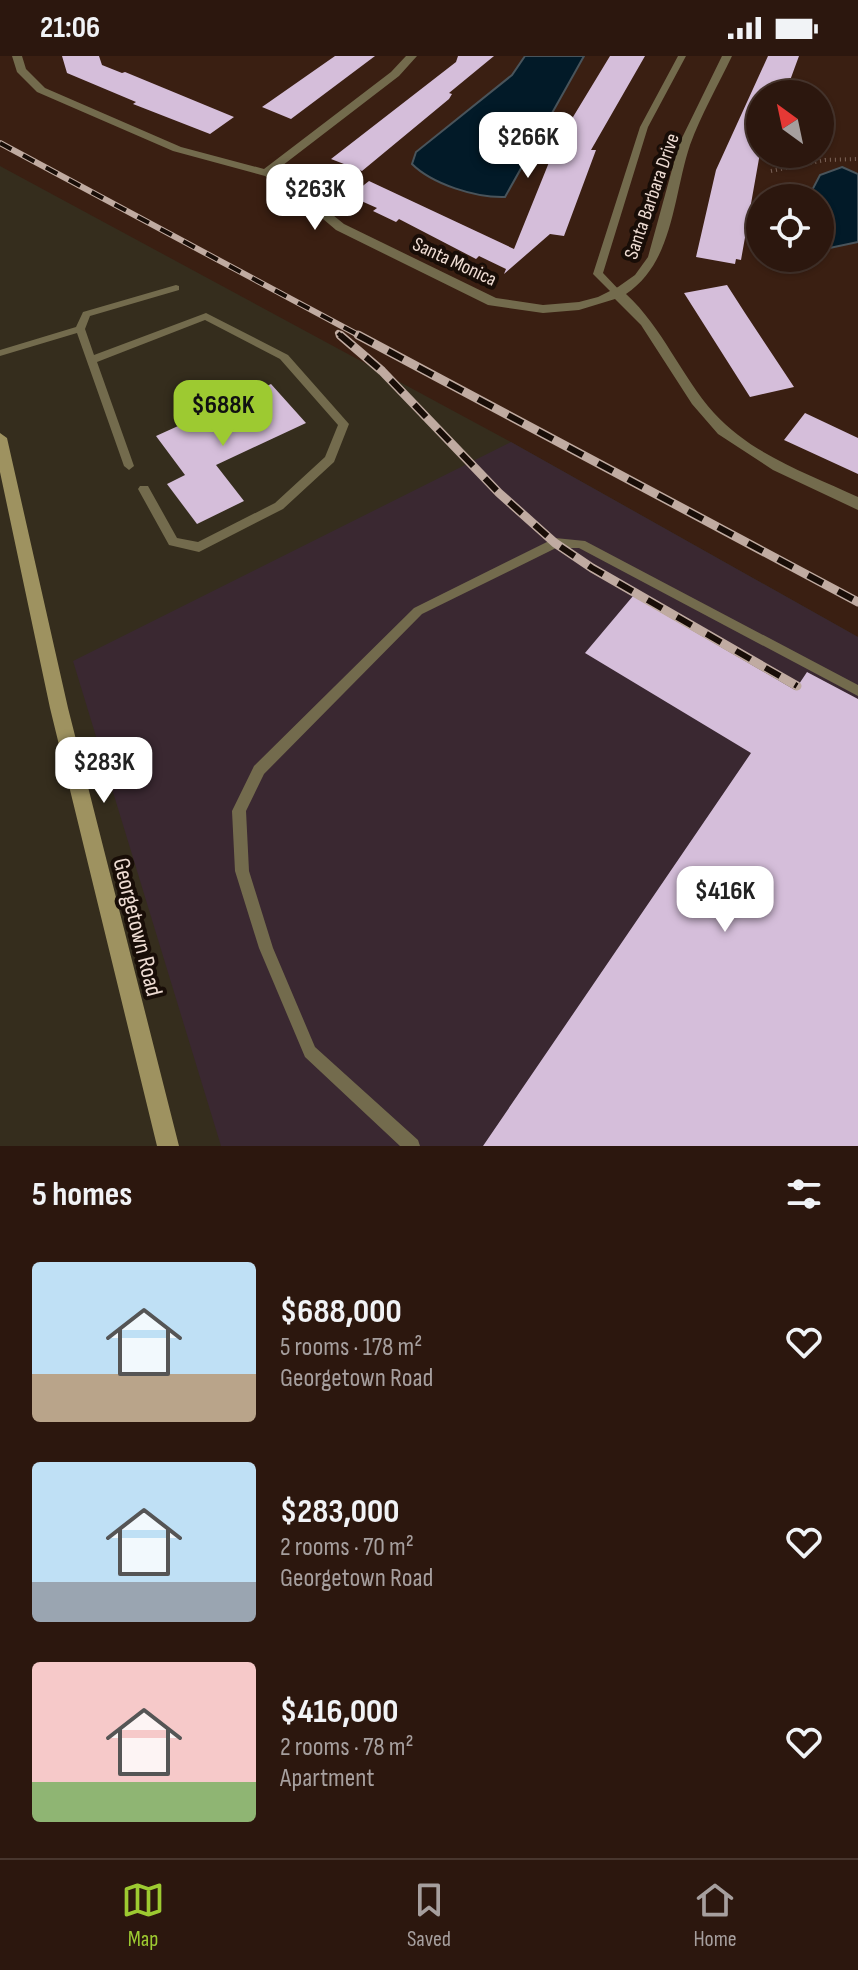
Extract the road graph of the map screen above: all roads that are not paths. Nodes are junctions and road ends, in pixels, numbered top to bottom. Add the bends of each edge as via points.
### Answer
1 (17, 56) edge
2 (412, 56) edge
3 (682, 56) edge
4 (727, 56) edge
5 (266, 173) junction
6 (176, 288) dead end
7 (617, 293) junction
8 (80, 329) junction
9 (0, 353) edge
10 (91, 360) junction
11 (0, 438) edge
12 (129, 466) dead end
13 (144, 489) dead end
14 (858, 504) edge
15 (858, 691) edge
16 (168, 1146) edge
17 (412, 1146) edge

1 - 5 street, Santa Monica via 20,68 46,93 177,149
2 - 5 street
3 - 7 lane via 644,127 598,274
4 - 7 street, Santa Barbara Drive via 685,144 654,257 646,272
5 - 7 street, Santa Monica via 340,227 485,300 551,309
6 - 8 lane via 86,314
7 - 14 street via 649,322 719,427 753,452
8 - 9 lane
8 - 10 lane
10 - 12 lane
10 - 13 lane via 206,316 284,357 344,424 330,459 279,506 199,547 173,542
11 - 16 main road, Georgetown Road via 66,737
15 - 17 lane via 581,544 555,543 418,611 259,770 239,811 242,871 266,948 310,1052

